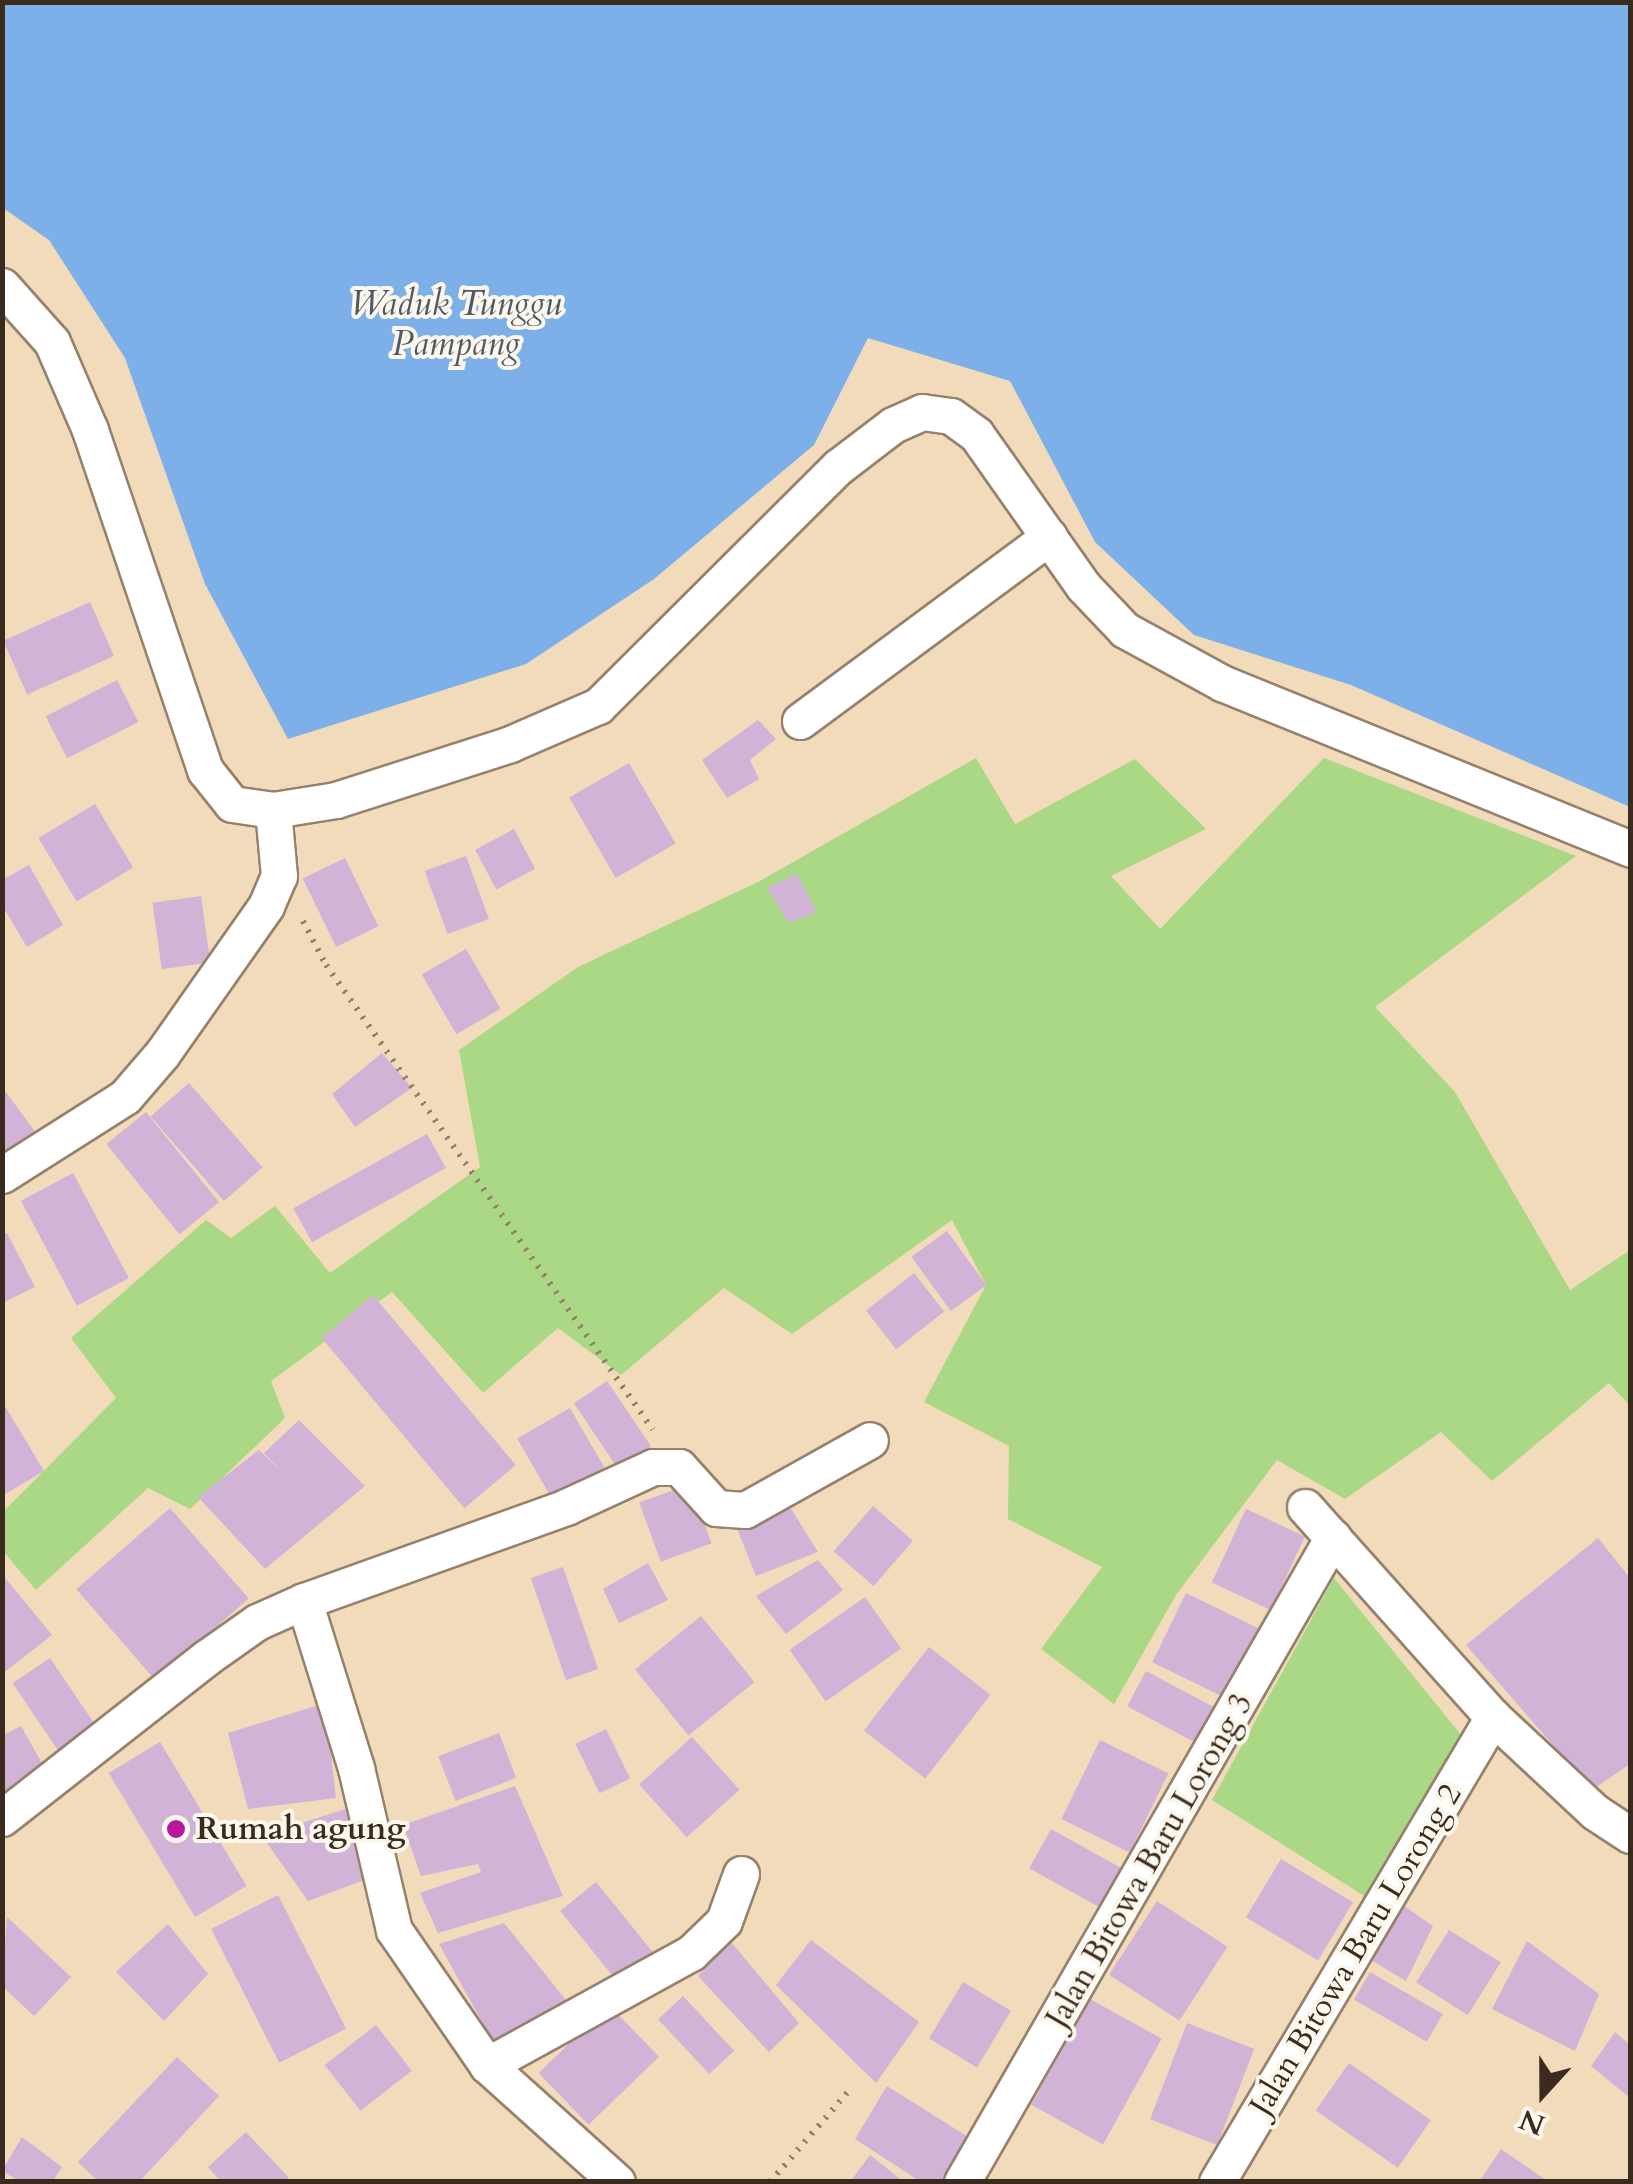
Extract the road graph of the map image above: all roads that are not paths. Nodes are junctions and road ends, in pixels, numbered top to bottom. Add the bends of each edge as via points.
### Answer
1 (2, 286) edge
2 (1049, 537) junction
3 (800, 721) dead end
4 (273, 810) junction
5 (1630, 849) edge
6 (2, 1175) edge
7 (870, 1440) dead end
8 (1306, 1506) dead end
9 (1333, 1537) junction
10 (304, 1601) junction
11 (1493, 1717) junction
12 (2, 1818) edge
13 (1630, 1836) edge
14 (741, 1874) dead end
15 (487, 2065) junction
16 (617, 2182) edge
17 (962, 2182) edge
18 (1217, 2182) edge

1 - 4 street via 52,342 90,430 205,770 232,804
2 - 3 street
2 - 4 street via 976,434 951,416 922,412 893,425 838,467 598,706 510,744 336,800
2 - 5 street via 1124,630 1162,653
4 - 6 street via 280,876 266,906 125,1098
7 - 10 street via 745,1510 716,1508 680,1466 654,1468 566,1507
8 - 9 street
9 - 11 street
9 - 17 street, Jalan Bitowa Baru Lorong 3
10 - 12 street via 257,1622 206,1658
10 - 15 street via 356,1768 394,1930
11 - 13 street
11 - 18 street, Jalan Bitowa Baru Lorong 2
14 - 15 street via 724,1921 691,1953
15 - 16 street

